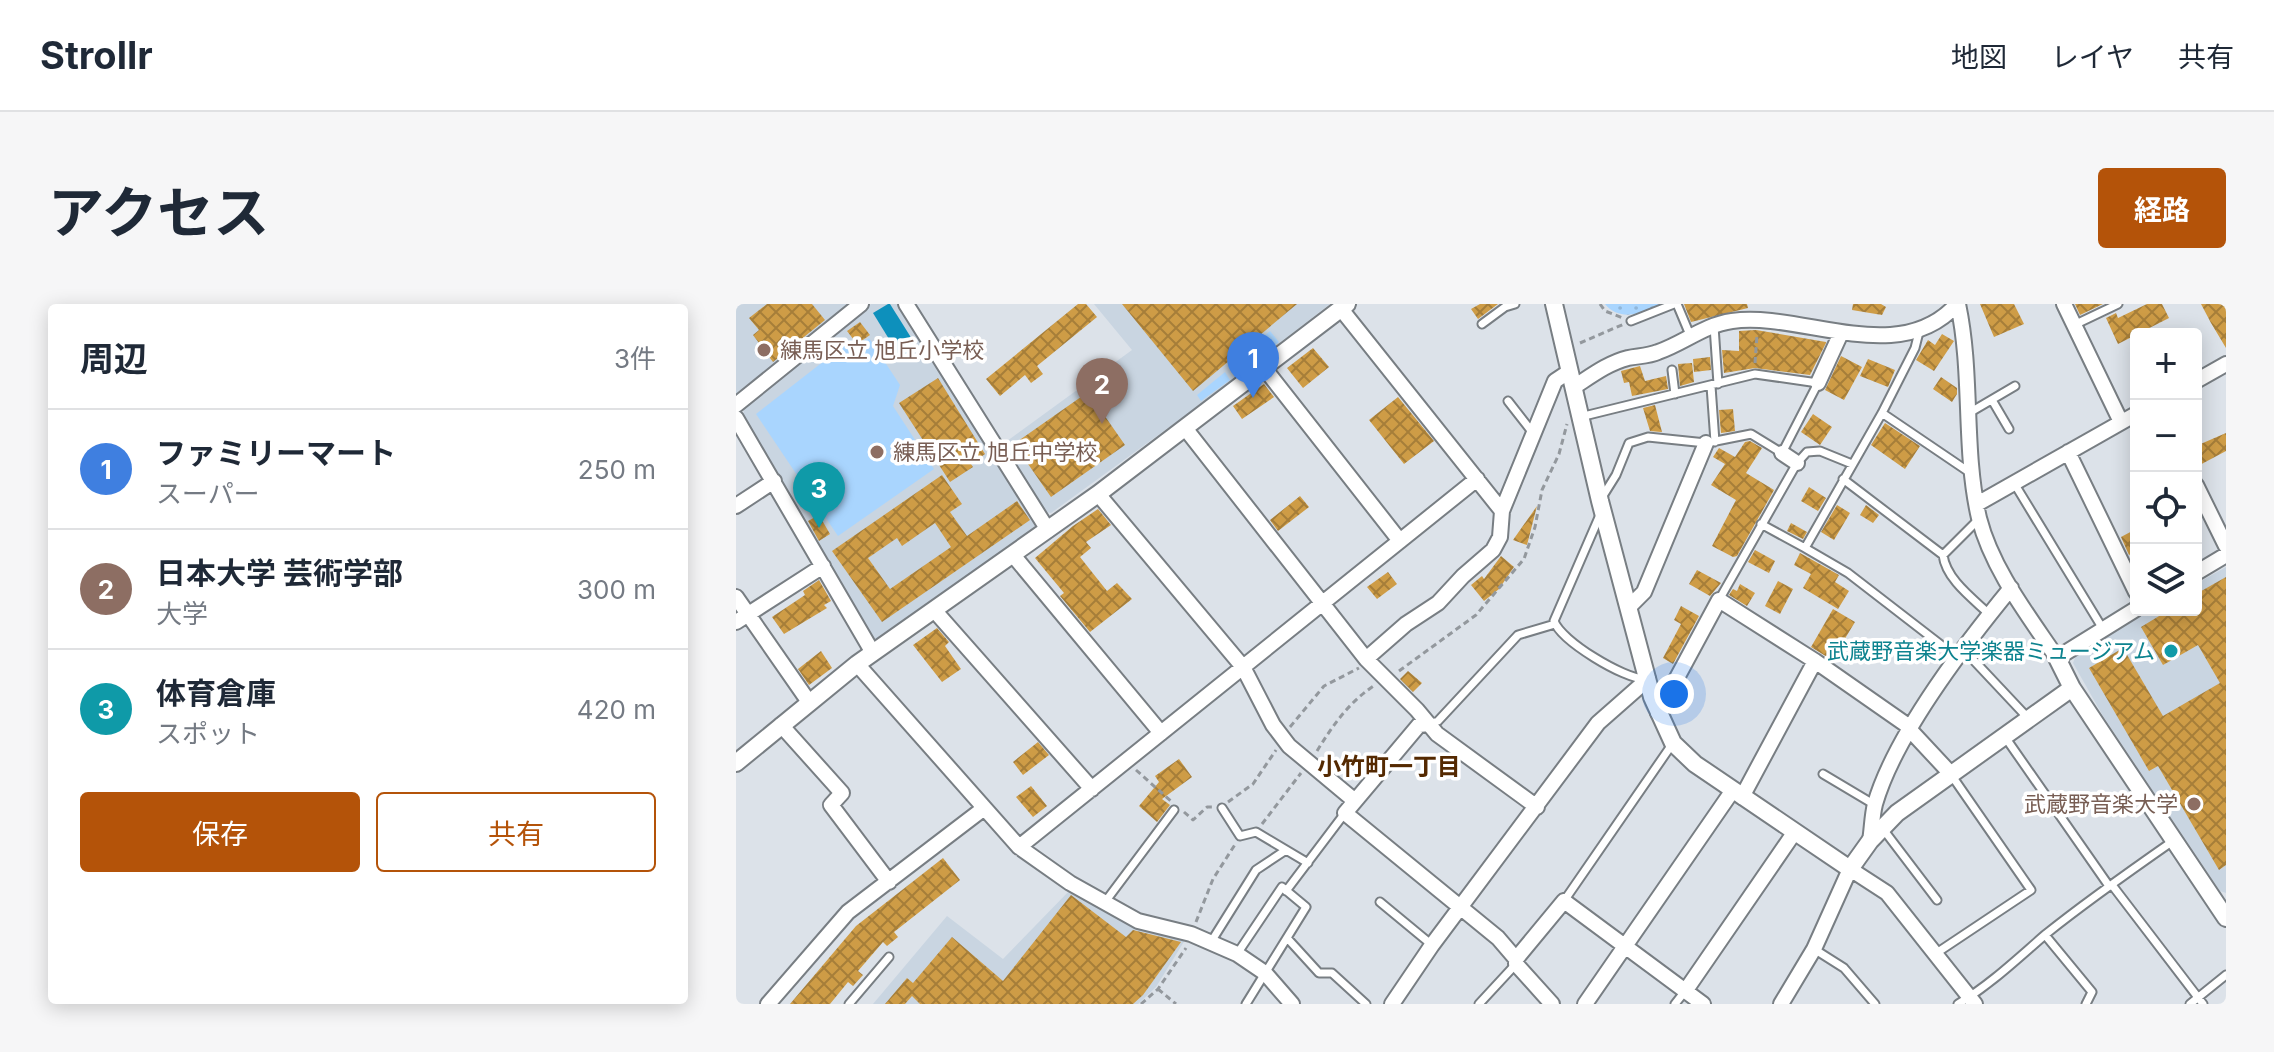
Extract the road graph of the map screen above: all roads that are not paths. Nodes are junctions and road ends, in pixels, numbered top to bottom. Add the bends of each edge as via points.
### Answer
1 (861, 304) edge
2 (906, 304) edge
3 (1515, 304) edge
4 (1554, 304) edge
5 (1676, 304) edge
6 (1957, 304) edge
7 (2064, 304) edge
8 (2118, 304) edge
9 (1344, 307) edge
10 (1631, 321) road end
11 (1482, 324) dead end
12 (1714, 325) junction
13 (2074, 325) junction
14 (1920, 328) junction
15 (1841, 333) junction
16 (1690, 335) junction
17 (2226, 364) edge
18 (1265, 369) junction
19 (1672, 370) dead end
20 (2202, 378) edge
21 (1572, 379) junction
22 (1818, 383) junction
23 (1714, 385) junction
24 (2015, 386) dead end
25 (1675, 394) junction
26 (1992, 400) junction
27 (1508, 401) dead end
28 (736, 405) edge
29 (1882, 413) junction
30 (1969, 413) junction
31 (1580, 417) junction
32 (2130, 417) edge
33 (736, 418) edge
34 (2121, 422) junction
35 (1185, 428) junction
36 (2009, 429) dead end
37 (1535, 435) junction
38 (1711, 443) junction
39 (2068, 452) junction
40 (1782, 453) junction
41 (1797, 463) junction
42 (1852, 464) junction
43 (1974, 475) junction
44 (1477, 479) junction
45 (1843, 479) junction
46 (774, 481) junction
47 (2014, 483) junction
48 (1098, 494) junction
49 (2202, 497) edge
50 (1601, 505) junction
51 (736, 506) edge
52 (1502, 511) junction
53 (1978, 511) junction
54 (1761, 524) junction
55 (1048, 530) junction
56 (1400, 541) junction
57 (2226, 546) edge
58 (1805, 548) junction
59 (1013, 555) junction
60 (1943, 555) junction
61 (2226, 555) edge
62 (823, 566) junction
63 (2202, 569) edge
64 (2130, 580) edge
65 (2011, 588) junction
66 (736, 597) edge
67 (1719, 600) junction
68 (1322, 603) junction
69 (1629, 607) junction
70 (934, 610) junction
71 (2130, 613) edge
72 (1989, 614) junction
73 (742, 618) edge
74 (1555, 624) junction
75 (2103, 629) junction
76 (873, 653) junction
77 (1961, 654) junction
78 (2057, 658) junction
79 (1367, 660) junction
80 (1815, 661) junction
81 (857, 664) junction
82 (1243, 667) junction
83 (1648, 679) junction
84 (2072, 688) junction
85 (809, 702) junction
86 (1658, 713) junction
87 (2029, 719) junction
88 (1429, 724) junction
89 (781, 725) junction
90 (1910, 729) junction
91 (1161, 733) junction
92 (2005, 737) junction
93 (1673, 743) junction
94 (736, 763) edge
95 (1823, 774) dead end
96 (1952, 775) junction
97 (1092, 789) junction
98 (1737, 794) junction
99 (1875, 805) junction
100 (1222, 806) road end
101 (1350, 807) junction
102 (1537, 807) junction
103 (983, 809) junction
104 (1174, 810) dead end
105 (1882, 828) junction
106 (1794, 833) junction
107 (2174, 840) junction
108 (1870, 841) junction
109 (1019, 847) junction
110 (1286, 850) junction
111 (1308, 863) junction
112 (1850, 869) junction
113 (889, 882) junction
114 (2110, 885) junction
115 (1286, 891) junction
116 (1937, 900) dead end
117 (1564, 901) junction
118 (1380, 902) dead end
119 (1104, 903) junction
120 (1461, 907) junction
121 (2223, 908) edge
122 (2045, 935) junction
123 (1288, 939) junction
124 (1211, 942) junction
125 (1432, 945) junction
126 (1626, 946) junction
127 (1814, 949) junction
128 (1237, 954) junction
129 (1935, 954) junction
130 (889, 957) dead end
131 (1516, 961) junction
132 (1265, 973) junction
133 (2226, 975) edge
134 (1686, 990) junction
135 (2200, 1001) edge
136 (1968, 1002) edge
137 (768, 1004) edge
138 (849, 1004) edge
139 (1246, 1004) edge
140 (1292, 1004) edge
141 (1366, 1004) edge
142 (1392, 1004) edge
143 (1479, 1004) edge
144 (1551, 1004) edge
145 (1585, 1004) edge
146 (1675, 1004) edge
147 (1703, 1004) edge
148 (1781, 1004) edge
149 (1875, 1004) edge
150 (2086, 1004) edge
151 (2190, 1004) edge

1 - 28 street
2 - 55 street
3 - 11 lane
4 - 21 street
5 - 10 lane
5 - 16 lane
6 - 14 street
6 - 30 street
7 - 13 street
8 - 13 lane
9 - 18 street
9 - 44 street
12 - 15 street via 1759,320
12 - 16 street
12 - 23 lane
13 - 34 street
14 - 15 street
14 - 29 lane
15 - 22 street
16 - 21 street via 1658,352
17 - 20 street
18 - 35 street
18 - 56 street
19 - 25 lane
21 - 31 street
21 - 37 street via 1555,381
22 - 23 lane via 1753,375
22 - 40 lane
23 - 25 lane
23 - 38 lane
24 - 26 lane
25 - 31 lane
26 - 30 lane
26 - 36 lane
27 - 37 lane
29 - 42 lane
29 - 43 lane
30 - 43 street
31 - 50 street
32 - 34 street
33 - 46 street
34 - 39 street
35 - 48 street
35 - 68 street
37 - 52 street
38 - 40 lane via 1751,434
38 - 50 lane via 1648,437 1629,443
38 - 69 street via 1644,592
39 - 47 street
39 - 64 street
40 - 41 street
41 - 42 lane via 1807,452 1820,451
41 - 54 lane
42 - 45 lane
43 - 53 street
44 - 52 street
44 - 56 street
45 - 58 lane
45 - 60 lane
46 - 51 street
46 - 62 street
47 - 53 street
47 - 75 lane
48 - 55 street
48 - 82 street
49 - 57 street
50 - 69 street
50 - 74 lane
52 - 79 street via 1493,550
53 - 60 lane
53 - 65 street via 1988,546
54 - 58 lane
54 - 67 lane
55 - 59 street
56 - 68 street
58 - 77 lane
59 - 70 street
59 - 91 street
60 - 72 lane via 1953,577
61 - 63 street
62 - 73 street
62 - 76 street
65 - 72 street
65 - 78 street
66 - 73 street
67 - 80 street
67 - 86 street
68 - 79 street
68 - 82 street
69 - 83 street
70 - 76 street
70 - 97 street
71 - 75 street
72 - 77 street
73 - 85 street
74 - 83 lane via 1592,655 1635,679
74 - 88 lane via 1518,635 1438,721
75 - 78 street
76 - 81 street
77 - 87 lane
77 - 90 street
78 - 84 street
79 - 88 street
80 - 90 street
80 - 98 street
81 - 85 street
81 - 103 street
82 - 91 street
82 - 101 street via 1273,725
83 - 86 street
83 - 102 street via 1598,723
84 - 87 street
84 - 107 street
85 - 89 street
86 - 93 street
87 - 92 street
88 - 101 street via 1419,725
88 - 102 street
89 - 94 street
89 - 113 street via 842,793 831,805
90 - 96 street
90 - 99 street
91 - 97 street
92 - 96 street
92 - 114 lane
93 - 98 street
93 - 117 lane
95 - 99 lane
96 - 105 street
96 - 129 lane via 2031,890
97 - 109 street
98 - 106 street
98 - 126 street
99 - 108 street
100 - 110 lane via 1240,836 1256,832
101 - 111 lane
101 - 120 street
102 - 120 street
103 - 109 street
103 - 113 street
104 - 119 lane
105 - 108 street
105 - 116 lane
106 - 112 street
106 - 134 street
107 - 114 lane
107 - 121 street
108 - 112 street
109 - 119 street
110 - 111 lane
110 - 124 lane via 1256,870
111 - 115 lane
112 - 127 street
112 - 129 street via 1887,893
113 - 137 street via 848,912
114 - 122 lane
114 - 135 lane
115 - 123 lane via 1306,907
115 - 128 lane via 1282,887
117 - 126 street
117 - 131 street
118 - 125 lane
119 - 124 street via 1138,921
120 - 125 street
120 - 131 street
122 - 136 lane
122 - 150 lane via 2092,992
123 - 132 lane
123 - 141 lane via 1319,973 1332,973
124 - 128 street
125 - 142 street
126 - 134 street
126 - 145 street
127 - 148 street
127 - 149 lane via 1844,968
128 - 132 street
129 - 136 street
130 - 138 lane
131 - 143 lane
131 - 144 street
132 - 139 lane
132 - 140 street
133 - 135 lane
134 - 146 lane
134 - 147 street
135 - 151 lane

